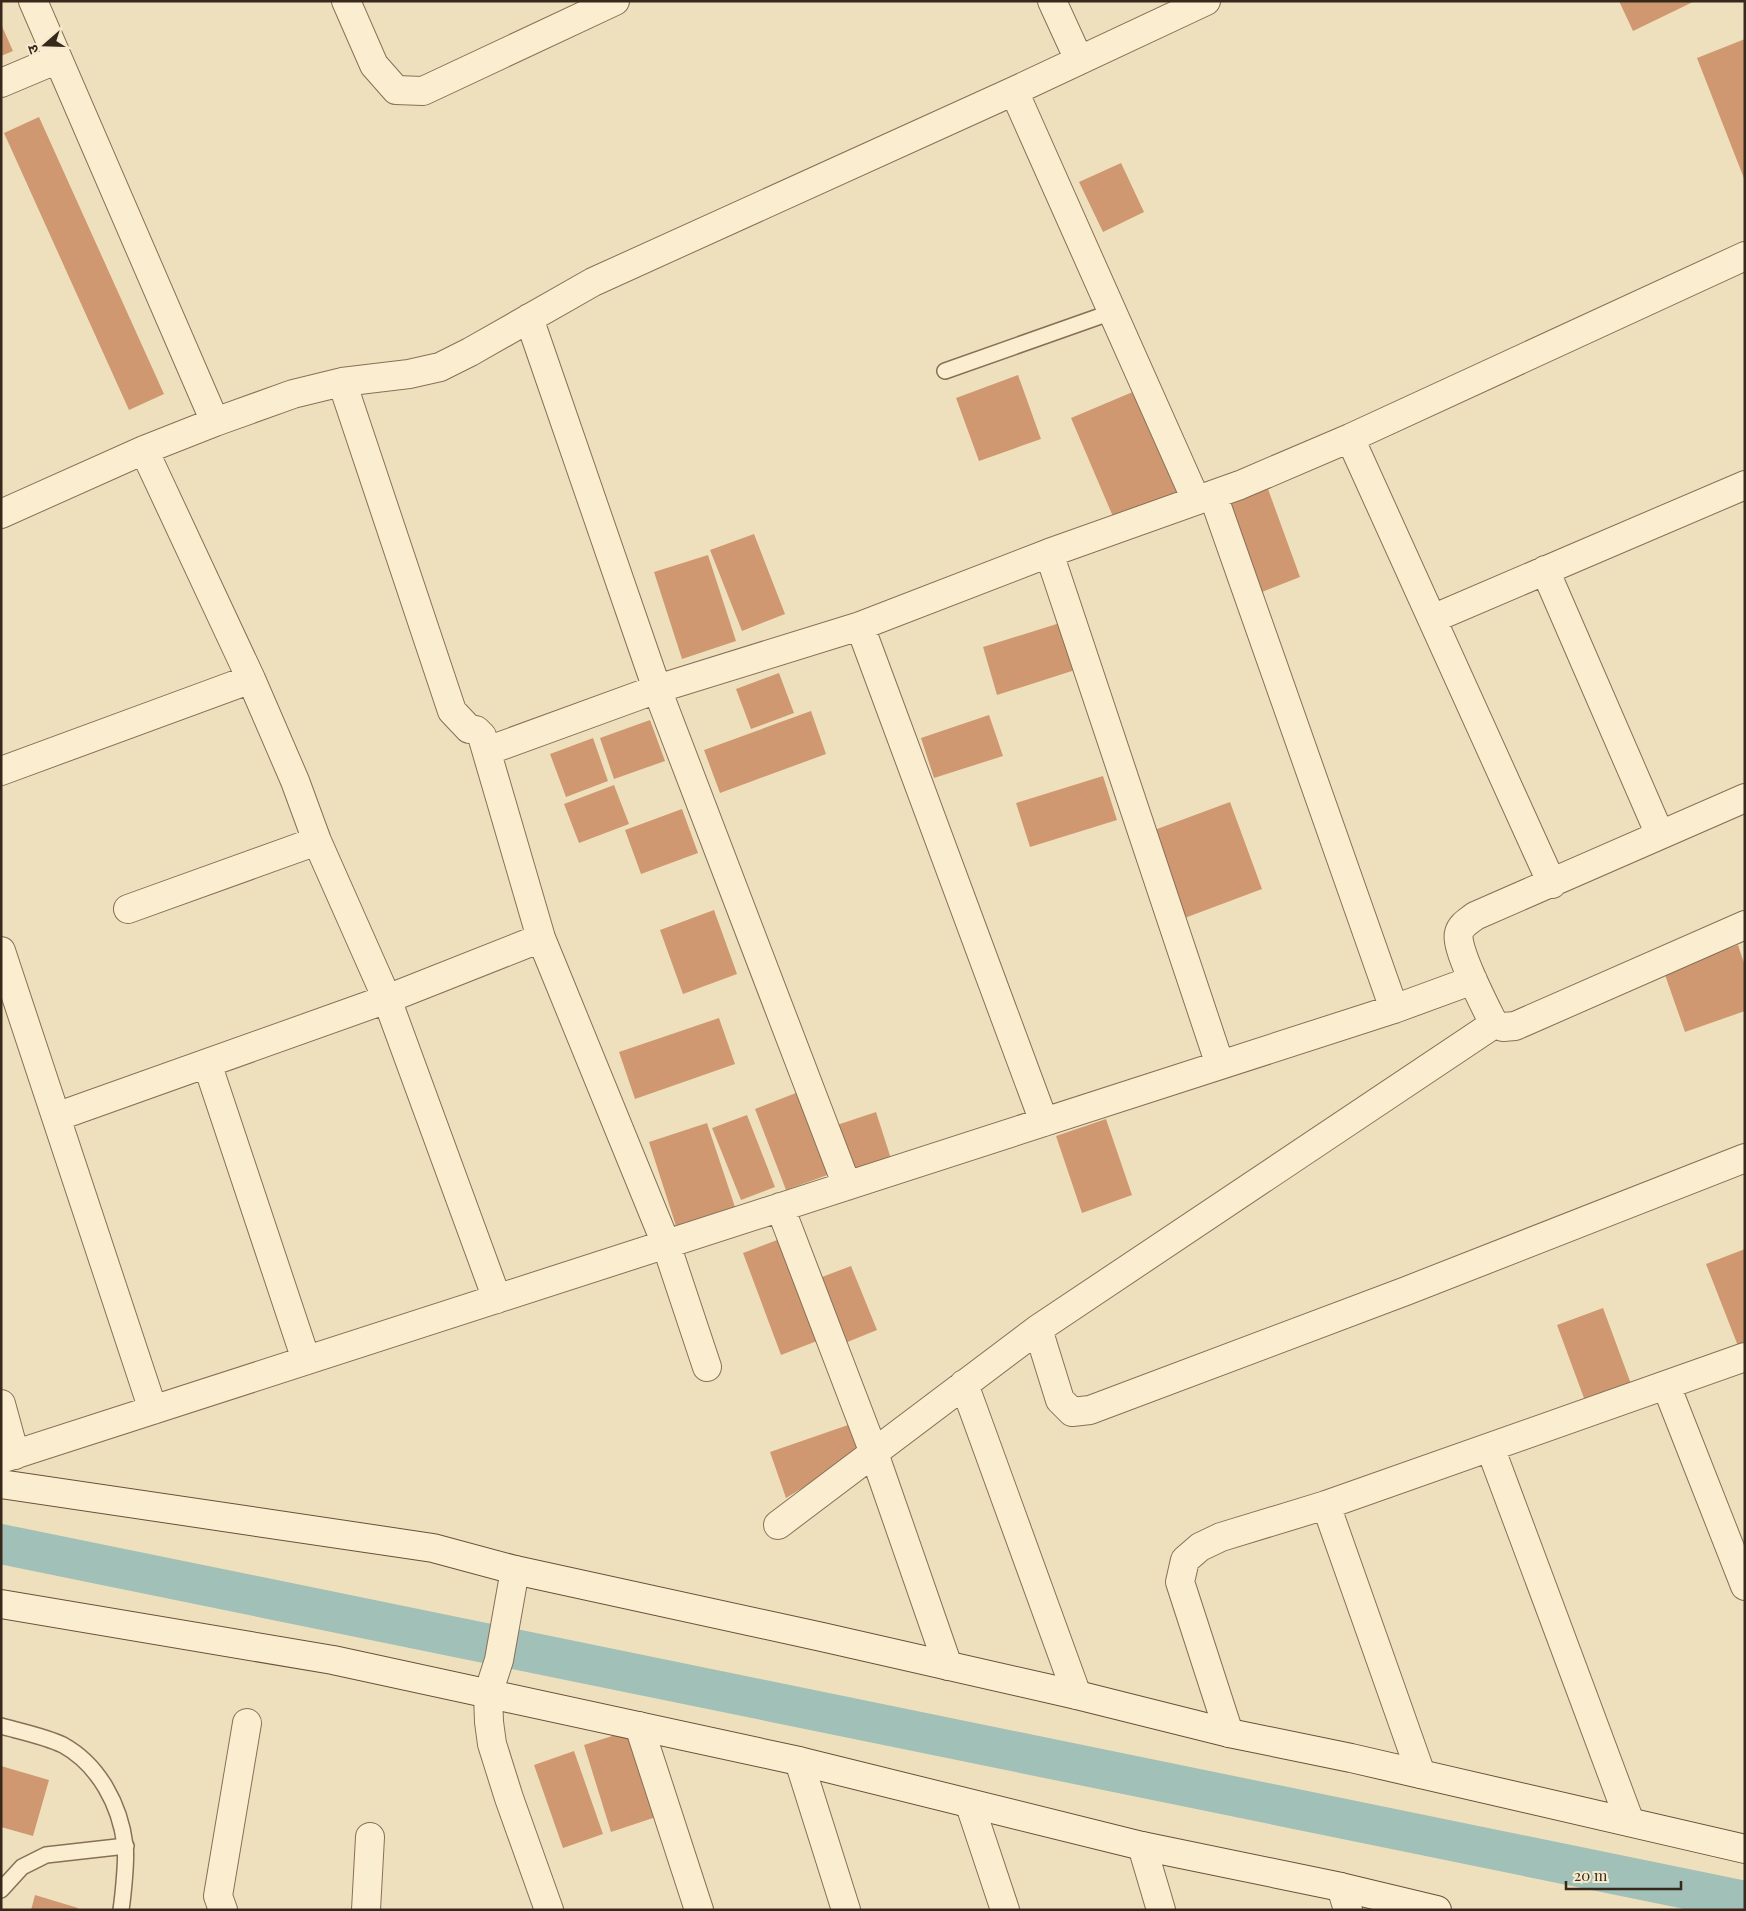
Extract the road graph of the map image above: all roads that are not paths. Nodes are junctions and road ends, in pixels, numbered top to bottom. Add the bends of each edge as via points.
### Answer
1 (33, 1) edge
2 (346, 1) edge
3 (615, 1) edge
4 (1052, 1) edge
5 (1206, 1) edge
6 (58, 59) junction
7 (1079, 60) junction
8 (1, 83) edge
9 (1014, 91) junction
10 (1745, 256) edge
11 (1112, 312) junction
12 (529, 318) junction
13 (946, 371) dead end
14 (342, 382) junction
15 (215, 422) junction
16 (1350, 438) junction
17 (144, 450) junction
18 (1742, 493) edge
19 (1204, 498) junction
20 (1, 514) edge
21 (1049, 553) junction
22 (1545, 570) junction
23 (1432, 619) junction
24 (860, 626) junction
25 (250, 679) junction
26 (657, 689) junction
27 (487, 751) junction
28 (1, 771) edge
29 (1745, 798) edge
30 (1660, 835) junction
31 (317, 841) junction
32 (1552, 884) junction
33 (128, 909) dead end
34 (1745, 925) edge
35 (541, 938) junction
36 (1, 951) edge
37 (1473, 980) junction
38 (387, 999) junction
39 (1394, 1009) junction
40 (1494, 1024) junction
41 (207, 1063) junction
42 (1220, 1065) junction
43 (56, 1117) junction
44 (1044, 1122) junction
45 (1745, 1158) edge
46 (847, 1186) junction
47 (780, 1207) junction
48 (666, 1244) junction
49 (497, 1299) junction
50 (1038, 1329) junction
51 (1745, 1357) edge
52 (306, 1360) junction
53 (707, 1367) dead end
54 (964, 1384) junction
55 (1666, 1384) junction
56 (1, 1404) edge
57 (153, 1410) junction
58 (1490, 1448) junction
59 (874, 1453) junction
60 (8, 1457) edge
61 (1, 1484) edge
62 (1326, 1505) junction
63 (778, 1525) dead end
64 (515, 1570) junction
65 (1745, 1586) edge
66 (1, 1604) edge
67 (948, 1666) junction
68 (488, 1694) junction
69 (1077, 1695) junction
70 (247, 1723) dead end
71 (1, 1726) edge
72 (639, 1726) junction
73 (1229, 1733) junction
74 (799, 1762) junction
75 (1421, 1774) junction
76 (970, 1805) junction
77 (1630, 1822) junction
78 (370, 1837) dead end
79 (126, 1846) junction
80 (1142, 1846) junction
81 (1745, 1848) edge
82 (1, 1890) edge
83 (1344, 1898) edge
84 (121, 1910) edge
85 (223, 1910) edge
86 (366, 1910) edge
87 (548, 1910) edge
88 (699, 1910) edge
89 (846, 1910) edge
90 (1005, 1910) edge
91 (1161, 1910) edge
92 (1437, 1910) edge

1 - 6 street
2 - 3 street via 374,65 396,90 423,91
4 - 7 street
5 - 7 street
6 - 8 street
6 - 15 street
7 - 9 street
9 - 11 street
9 - 12 street via 593,282
10 - 16 street
11 - 13 lane
11 - 19 street
12 - 14 street via 440,367
12 - 26 street
14 - 15 street via 294,394
14 - 27 street via 452,711 469,729 482,736
15 - 17 street
16 - 19 street
16 - 23 street
17 - 20 street
17 - 25 street
18 - 22 street
19 - 21 street
19 - 39 street
21 - 24 street
21 - 42 street
22 - 23 street
22 - 30 street
23 - 32 street
24 - 26 street
24 - 44 street
25 - 28 street
25 - 31 street via 295,781
26 - 27 street
26 - 46 street
27 - 35 street
29 - 30 street
30 - 32 street
31 - 33 street
31 - 38 street
32 - 37 street via 1475,916 1463,926 1458,933 1458,941
34 - 40 street via 1514,1026
35 - 38 street
35 - 48 street
36 - 43 street
37 - 39 street
37 - 40 street
38 - 41 street
38 - 49 street
39 - 42 street
40 - 50 street
41 - 43 street
41 - 52 street
42 - 44 street
43 - 57 street
44 - 46 street
45 - 50 street via 1090,1410 1072,1412 1060,1400
46 - 47 street
47 - 48 street
47 - 59 street
48 - 49 street
48 - 53 street
49 - 52 street
50 - 54 street
51 - 55 street
52 - 57 street
54 - 59 street
54 - 69 street
55 - 58 street
55 - 65 street
56 - 60 street
57 - 60 street
58 - 62 street
58 - 77 street
59 - 63 street
59 - 67 street
61 - 64 street via 434,1548
62 - 73 street via 1221,1537 1200,1547 1184,1560 1180,1582
62 - 75 street
64 - 67 street
64 - 68 street via 499,1660
66 - 68 street via 333,1660
67 - 69 street
68 - 72 street
68 - 87 street via 492,1744
69 - 73 street
70 - 85 street via 218,1896
71 - 79 lane via 62,1745 83,1758 101,1779 115,1806
72 - 74 street
72 - 88 street
73 - 75 street
74 - 76 street
74 - 89 street
75 - 77 street
76 - 80 street
76 - 90 street
77 - 81 street
78 - 86 street
79 - 82 lane via 46,1855 22,1867
79 - 84 lane
80 - 83 street
80 - 91 street
83 - 92 street

